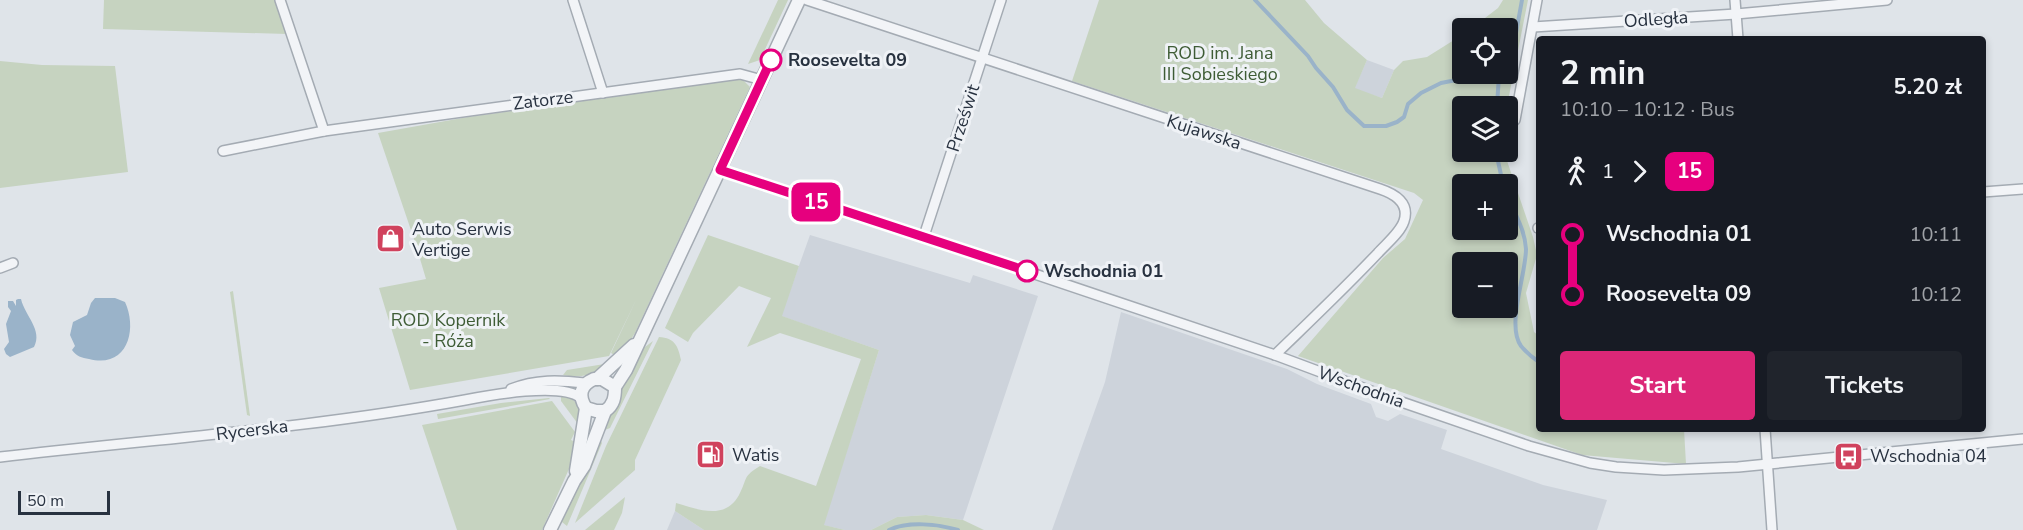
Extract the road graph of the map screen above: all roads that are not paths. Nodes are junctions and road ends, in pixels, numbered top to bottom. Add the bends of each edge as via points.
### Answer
1 (280, 0) edge
2 (573, 0) edge
3 (799, 0) edge
4 (807, 0) edge
5 (1001, 0) edge
6 (1537, 0) edge
7 (1735, 0) edge
8 (1887, 0) edge
9 (1736, 14) junction
10 (1533, 27) junction
11 (1738, 36) edge
12 (982, 58) junction
13 (762, 80) junction
14 (603, 93) junction
15 (1518, 104) edge
16 (324, 131) junction
17 (223, 151) dead end
18 (720, 170) junction
19 (2023, 189) edge
20 (1986, 192) edge
21 (924, 237) junction
22 (13, 263) dead end
23 (0, 268) edge
24 (641, 338) junction
25 (1275, 355) junction
26 (591, 381) junction
27 (615, 387) junction
28 (503, 392) junction
29 (584, 403) junction
30 (605, 411) junction
31 (1765, 432) edge
32 (2023, 439) edge
33 (0, 458) edge
34 (1767, 463) junction
35 (574, 481) junction
36 (550, 530) edge
37 (1772, 530) edge

1 - 16 street
2 - 14 street
3 - 13 street
4 - 12 street, Kujawska
5 - 12 street, Prześwit
6 - 10 street
7 - 9 street
8 - 9 street, Odległa
9 - 10 street, Odległa
9 - 11 street
10 - 15 street
12 - 21 street, Prześwit
12 - 25 street, Kujawska via 1380,189 1400,199 1405,209 1404,222 1397,232
13 - 14 street, Zatorze via 740,74
13 - 18 street
14 - 16 street, Zatorze
16 - 17 street, Zatorze
18 - 21 street, Wschodnia
18 - 24 street
19 - 20 street
21 - 25 street, Wschodnia
22 - 23 street
24 - 26 street
24 - 27 street
25 - 34 street, Wschodnia via 1570,459 1664,470
26 - 27 street via 607,381
26 - 28 street, Rycerska via 545,380
26 - 29 street via 582,387
27 - 30 street via 613,403
28 - 29 street, Rycerska via 556,391 575,394
28 - 33 street, Rycerska via 411,410
29 - 30 street via 596,411
29 - 35 street via 584,430
30 - 35 street via 584,466
31 - 34 street
32 - 34 street, Wschodnia
34 - 37 street
35 - 36 street

